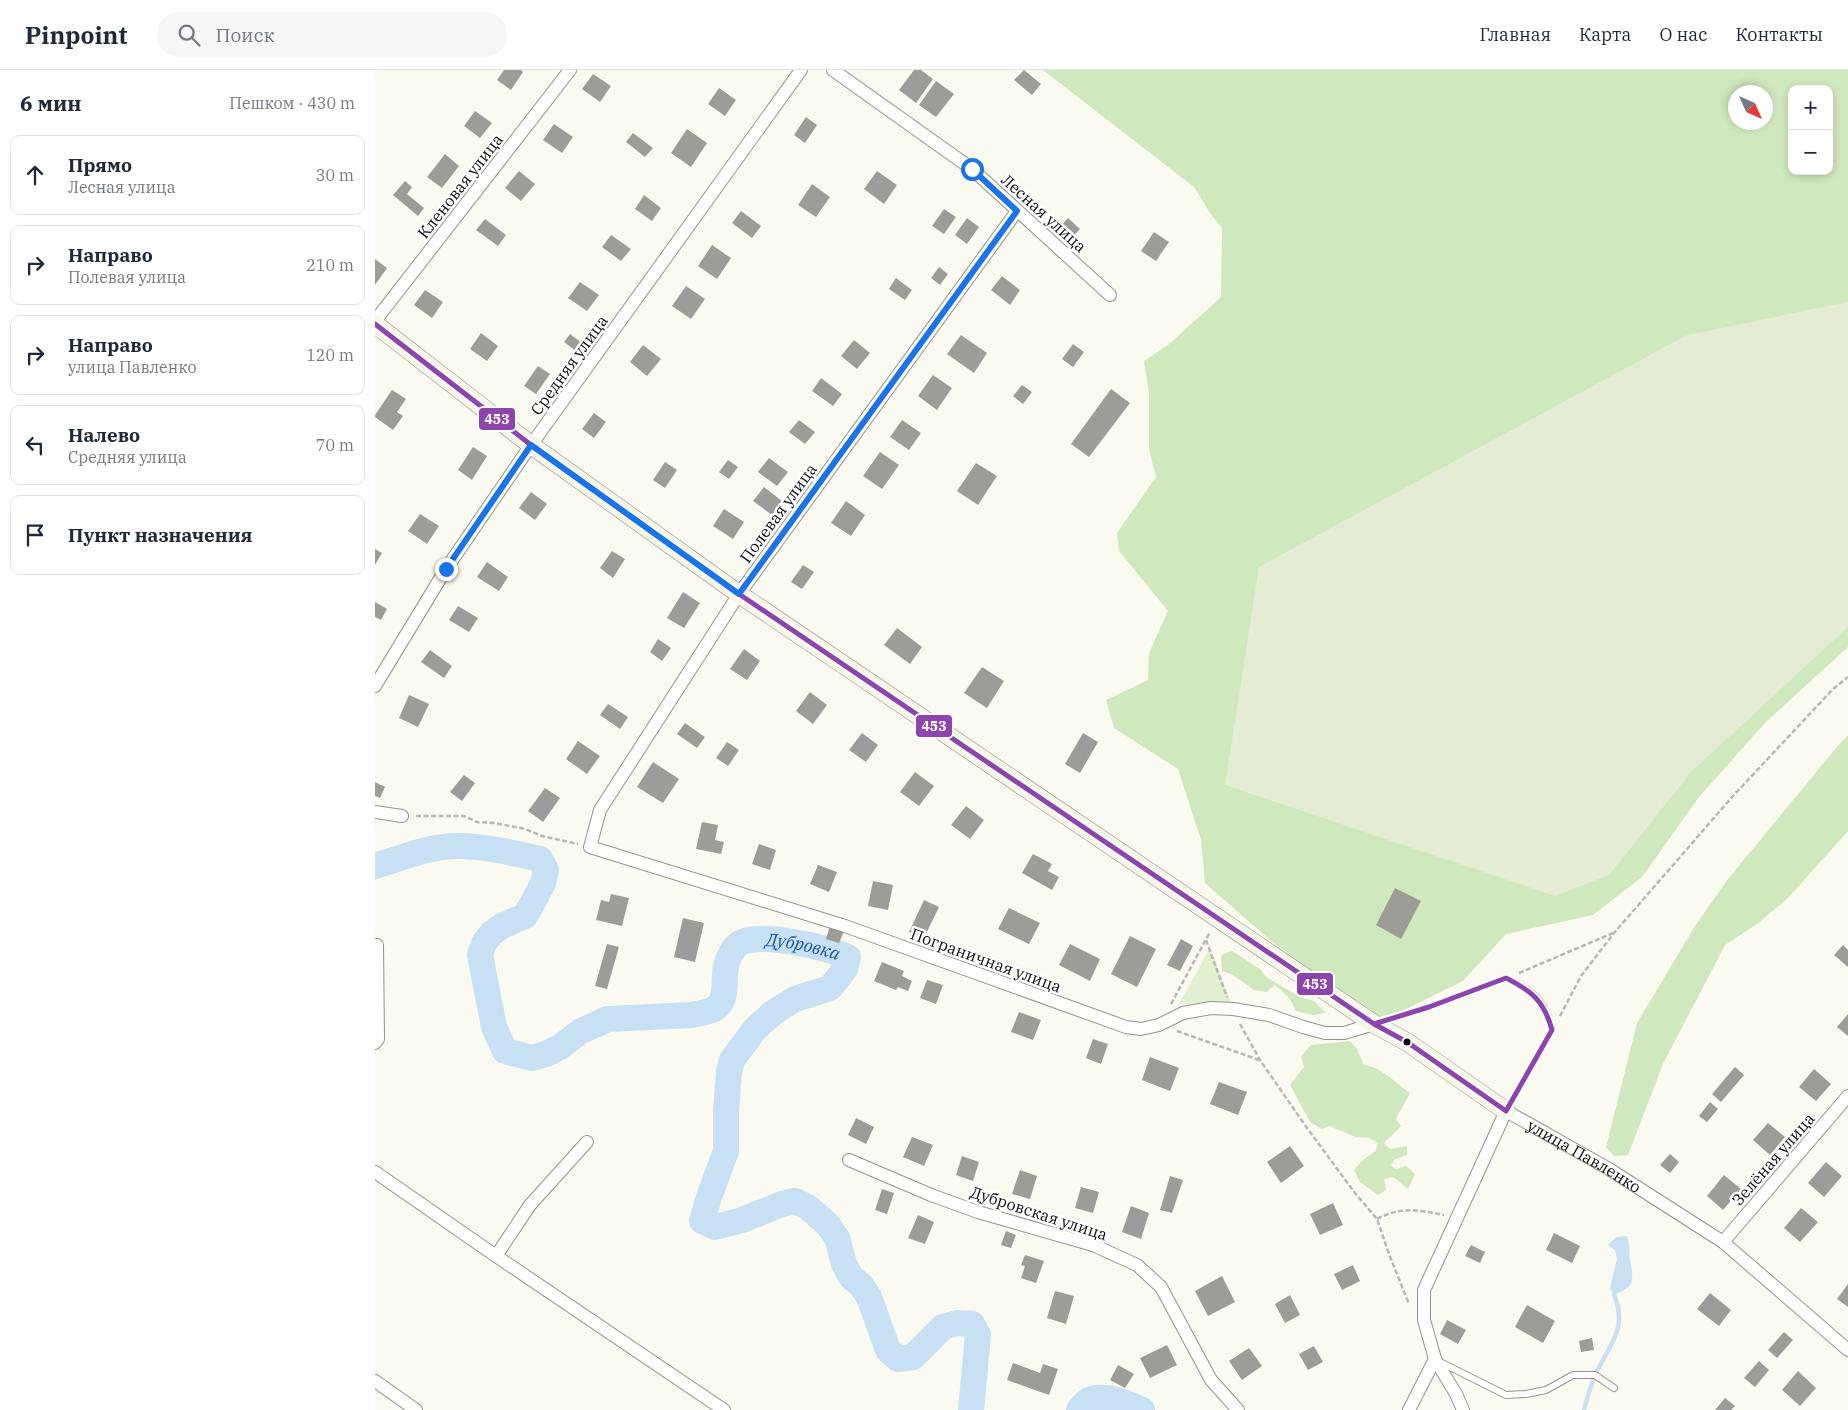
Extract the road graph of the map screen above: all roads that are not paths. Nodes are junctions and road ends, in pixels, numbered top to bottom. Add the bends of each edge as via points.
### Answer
1 (570, 70) edge
2 (801, 70) edge
3 (833, 70) edge
4 (1017, 211) junction
5 (1110, 295) dead end
6 (375, 322) edge
7 (531, 445) junction
8 (739, 594) junction
9 (375, 686) edge
10 (375, 812) edge
11 (401, 816) road end
12 (590, 847) joint
13 (377, 945) dead end
14 (1374, 1024) junction
15 (375, 1043) edge
16 (1848, 1096) edge
17 (1506, 1111) junction
18 (587, 1142) dead end
19 (849, 1160) dead end
20 (375, 1172) edge
21 (1723, 1242) junction
22 (496, 1256) junction
23 (1848, 1350) edge
24 (1435, 1359) junction
25 (375, 1381) edge
26 (1613, 1388) dead end
27 (417, 1410) edge
28 (725, 1410) edge
29 (1238, 1410) edge
30 (1409, 1410) edge
31 (1463, 1410) edge

1 - 6 street, Кленовая улица
2 - 7 street, Средняя улица
3 - 4 street, Лесная улица via 972,169
4 - 5 street, Лесная улица
4 - 8 street, Полевая улица
6 - 7 street, улица Павленко
7 - 8 street, улица Павленко
7 - 9 street, Средняя улица via 446,569
8 - 12 street, Полевая улица via 600,810
8 - 14 street, улица Павленко
10 - 11 street
12 - 14 street, Пограничная улица via 845,926 1125,1027 1141,1029 1159,1025 1183,1012 1211,1008 1269,1015 1325,1033 1344,1033
13 - 15 street via 378,1039
14 - 17 street, улица Павленко via 1407,1042
14 - 17 lane via 1429,1008 1506,978 1522,986 1536,996 1548,1013 1552,1030
16 - 21 street, Зелёная улица
17 - 21 street, улица Павленко via 1609,1169
17 - 24 street via 1424,1290 1424,1320
18 - 22 street via 529,1205
19 - 29 street, Дубровская улица via 931,1195 1093,1245 1137,1265 1161,1287 1211,1380
20 - 22 street
21 - 23 street, улица Павленко
22 - 28 street
24 - 26 lane via 1506,1395 1546,1390 1573,1375 1595,1376
24 - 30 street
24 - 31 street
25 - 27 street

